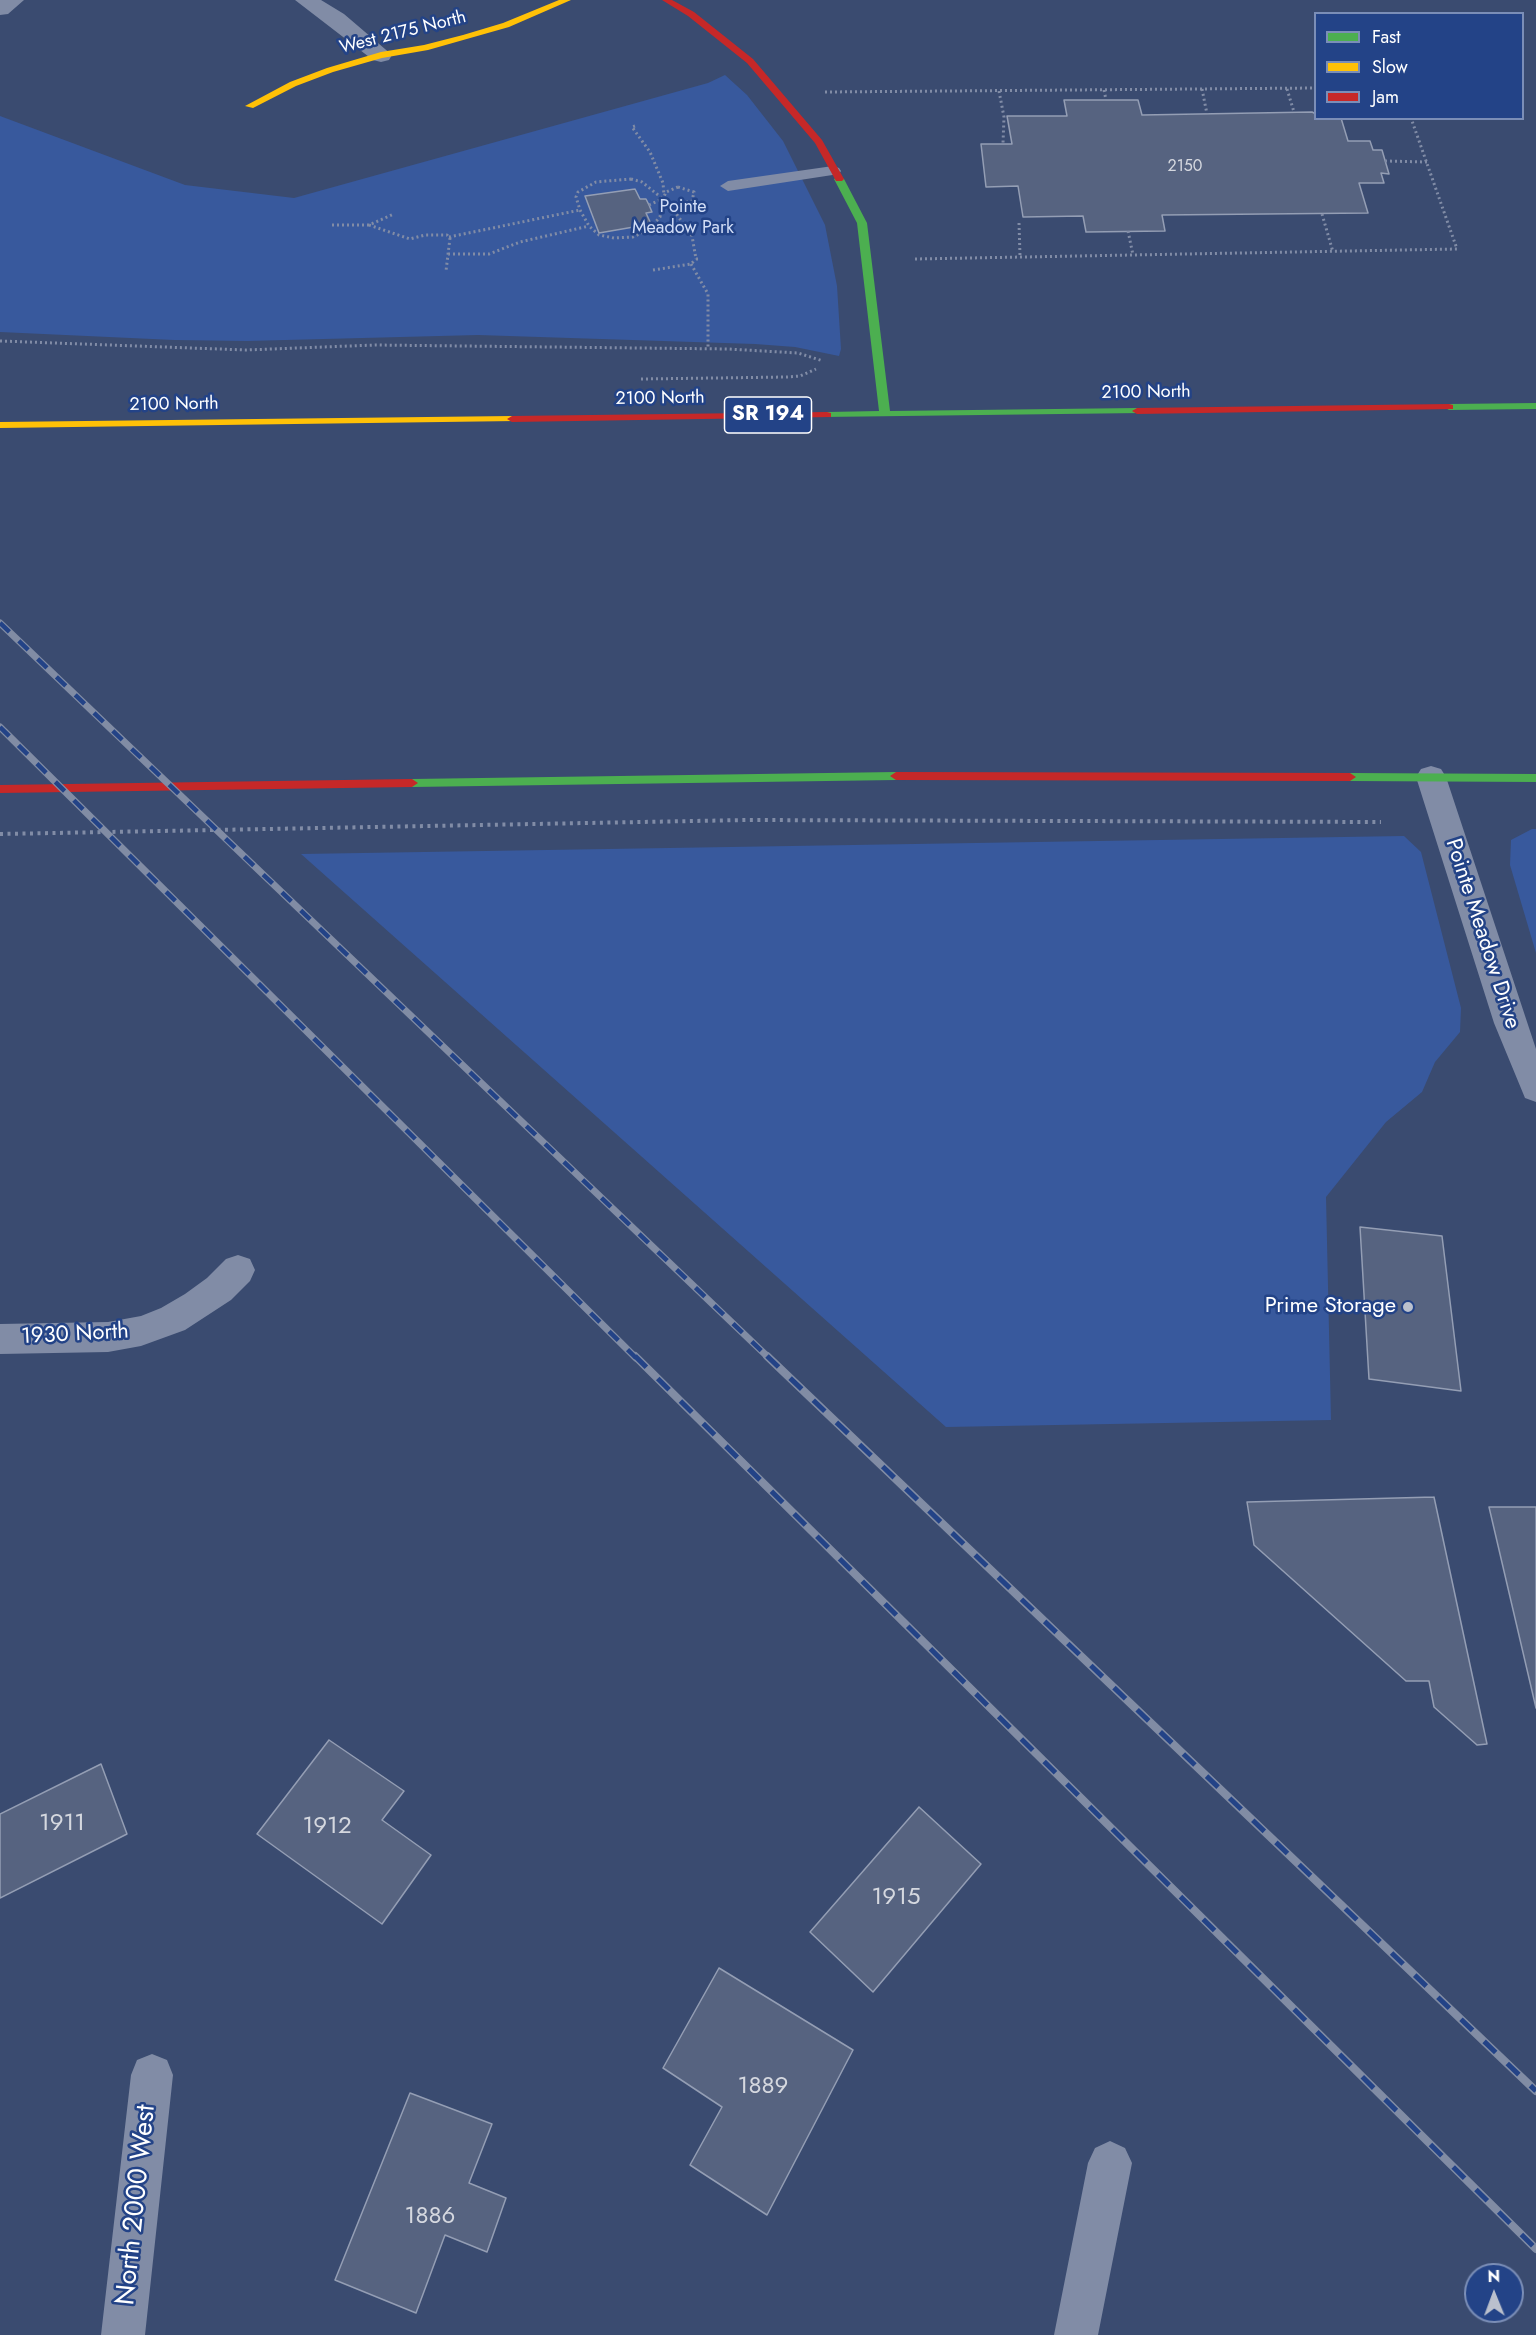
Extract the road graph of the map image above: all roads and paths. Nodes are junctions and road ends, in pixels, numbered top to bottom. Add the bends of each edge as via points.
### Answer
1 (13, 0) edge
2 (306, 0) edge
3 (567, 0) edge
4 (666, 0) edge
5 (0, 9) edge
6 (381, 55) junction
7 (1287, 88) junction
8 (1314, 88) edge
9 (1202, 89) junction
10 (1104, 90) junction
11 (999, 91) junction
12 (821, 92) dead end
13 (1106, 100) dead end
14 (250, 106) dead end
15 (1294, 112) dead end
16 (1208, 114) dead end
17 (1412, 120) edge
18 (635, 126) dead end
19 (1003, 143) dead end
20 (1385, 161) dead end
21 (1426, 162) junction
22 (833, 171) junction
23 (729, 186) dead end
24 (664, 197) junction
25 (668, 202) junction
26 (650, 205) dead end
27 (580, 210) junction
28 (394, 214) dead end
29 (1323, 214) dead end
30 (1019, 224) dead end
31 (332, 225) dead end
32 (369, 225) junction
33 (589, 226) junction
34 (1128, 231) dead end
35 (449, 237) junction
36 (1333, 252) junction
37 (448, 254) junction
38 (1133, 255) junction
39 (1020, 256) junction
40 (696, 259) junction
41 (701, 259) dead end
42 (915, 259) dead end
43 (691, 264) junction
44 (653, 270) dead end
45 (446, 271) dead end
46 (0, 341) edge
47 (708, 349) junction
48 (823, 361) dead end
49 (1536, 406) edge
50 (885, 414) junction
51 (0, 425) edge
52 (1431, 777) junction
53 (1536, 778) edge
54 (0, 789) edge
55 (1381, 822) dead end
56 (0, 834) edge
57 (1536, 1089) edge
58 (238, 1270) dead end
59 (0, 1339) edge
60 (152, 2075) dead end
61 (1110, 2163) dead end
62 (123, 2335) edge
63 (1076, 2335) edge

1 - 5 street
2 - 6 street
3 - 6 main road, West 2175 North via 466,37
4 - 22 main road via 691,14 750,61 819,142
6 - 14 main road, West 2175 North via 302,81
7 - 8 path
7 - 9 path
7 - 15 path
9 - 10 path
9 - 16 path
10 - 11 path
10 - 13 path
11 - 12 path
11 - 19 path
17 - 21 path
18 - 24 path via 632,127 650,152 663,183
20 - 21 path
21 - 36 path via 1457,249
22 - 23 lane
22 - 50 main road via 862,223
24 - 25 path
24 - 25 path via 669,190 682,187 694,195 689,203
24 - 26 path
24 - 27 path via 642,182 607,180 580,189 576,197
24 - 33 path via 660,217 633,237 598,236
25 - 40 path via 688,230
27 - 33 path
27 - 35 path
28 - 32 path
29 - 36 path
30 - 39 path
31 - 32 path
32 - 35 path via 410,238
33 - 37 path via 520,242 489,254
34 - 38 path
35 - 37 path
36 - 38 path
37 - 45 path
38 - 39 path
39 - 42 path
40 - 41 path
40 - 43 path
43 - 44 path
43 - 47 path via 708,294
46 - 47 path via 246,350 375,345
47 - 48 path via 798,353
49 - 50 main road, 2100 North / SR 194
50 - 51 main road, 2100 North / SR 194
52 - 53 main road
52 - 54 main road via 941,776
52 - 57 street, Pointe Meadow Drive via 1510,1023
55 - 56 path via 747,820
58 - 59 street, 1930 North via 197,1305 141,1331 108,1337
60 - 62 street, North 2000 West
61 - 63 street

